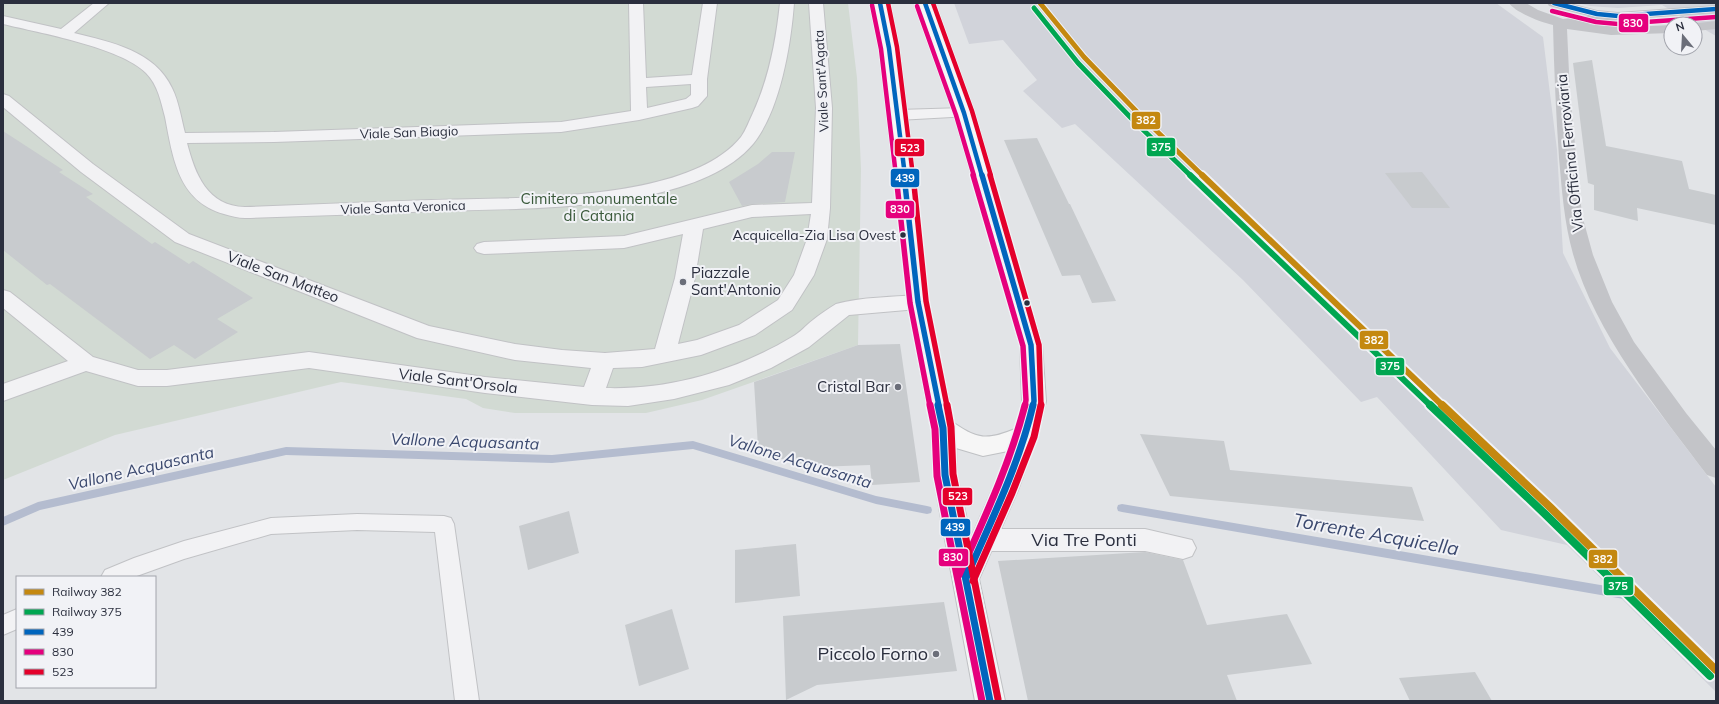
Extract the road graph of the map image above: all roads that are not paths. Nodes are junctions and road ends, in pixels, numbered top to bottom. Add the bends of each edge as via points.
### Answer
1 (102, 3) edge
2 (636, 3) edge
3 (710, 3) edge
4 (787, 3) edge
5 (816, 3) edge
6 (880, 3) edge
7 (925, 3) edge
8 (1554, 3) edge
9 (1521, 7) edge
10 (1716, 9) edge
11 (1620, 16) junction
12 (3, 20) edge
13 (1716, 25) edge
14 (1703, 26) edge
15 (1663, 29) edge
16 (1647, 30) junction
17 (1560, 31) junction
18 (64, 34) junction
19 (699, 79) junction
20 (639, 83) junction
21 (3, 98) edge
22 (964, 113) junction
23 (639, 115) junction
24 (898, 115) junction
25 (179, 138) junction
26 (821, 208) junction
27 (694, 225) junction
28 (484, 248) dead end
29 (5, 301) edge
30 (918, 302) junction
31 (664, 355) junction
32 (605, 361) junction
33 (85, 363) junction
34 (3, 393) edge
35 (592, 396) junction
36 (943, 428) junction
37 (1026, 435) junction
38 (1716, 468) edge
39 (983, 540) junction
40 (1183, 548) dead end
41 (114, 576) edge
42 (966, 578) junction
43 (16, 619) edge
44 (3, 625) edge
45 (467, 701) edge
46 (990, 701) edge

1 - 18 street
2 - 20 street
3 - 19 street, Viale San Biagio
4 - 25 street, Viale Santa Veronica via 782,49 769,96 747,140 728,158 697,175 630,193 563,201 237,212 221,208 201,196 183,165
5 - 26 street, Viale Sant'Agata via 824,108
6 - 24 main road
7 - 22 main road
8 - 11 main road via 1597,14
9 - 17 main road
10 - 11 main road
11 - 16 main road
11 - 17 main road
12 - 18 street, Viale Santa Veronica
13 - 14 main road
15 - 16 main road
16 - 17 main road
17 - 38 main road, Via Officina Ferroviaria via 1562,94 1573,215 1583,255 1602,302 1626,346
18 - 25 street, Viale Santa Veronica via 127,54 150,68 166,89
19 - 20 street
19 - 23 street, Viale San Biagio via 699,96 692,103
20 - 23 street
21 - 32 street, Viale San Matteo via 87,168 182,238 426,333 516,352
22 - 24 street
22 - 37 main road via 1031,345 1034,401
23 - 25 street, Viale San Biagio via 589,124 532,129
24 - 30 main road
26 - 27 street via 752,211
26 - 31 street, Viale Sant'Agata via 816,239 804,274 785,305 747,330 700,347
27 - 28 street via 624,242
27 - 31 street via 685,278
29 - 33 street, Viale Sant'Orsola
30 - 35 street, Viale Sant'Orsola via 860,306 843,310 801,342 763,362 721,379 628,397
30 - 36 main road
31 - 32 street, Viale San Matteo
32 - 35 street
33 - 34 street
33 - 35 street, Viale Sant'Orsola via 138,378 167,378 309,360 485,385
36 - 37 main road via 969,445 986,447 1005,444
36 - 42 main road via 945,475
37 - 39 main road
39 - 40 street, Via Tre Ponti via 1144,540
39 - 42 main road
41 - 45 lane via 141,564 271,526 357,522 444,524
42 - 46 main road
43 - 44 lane

